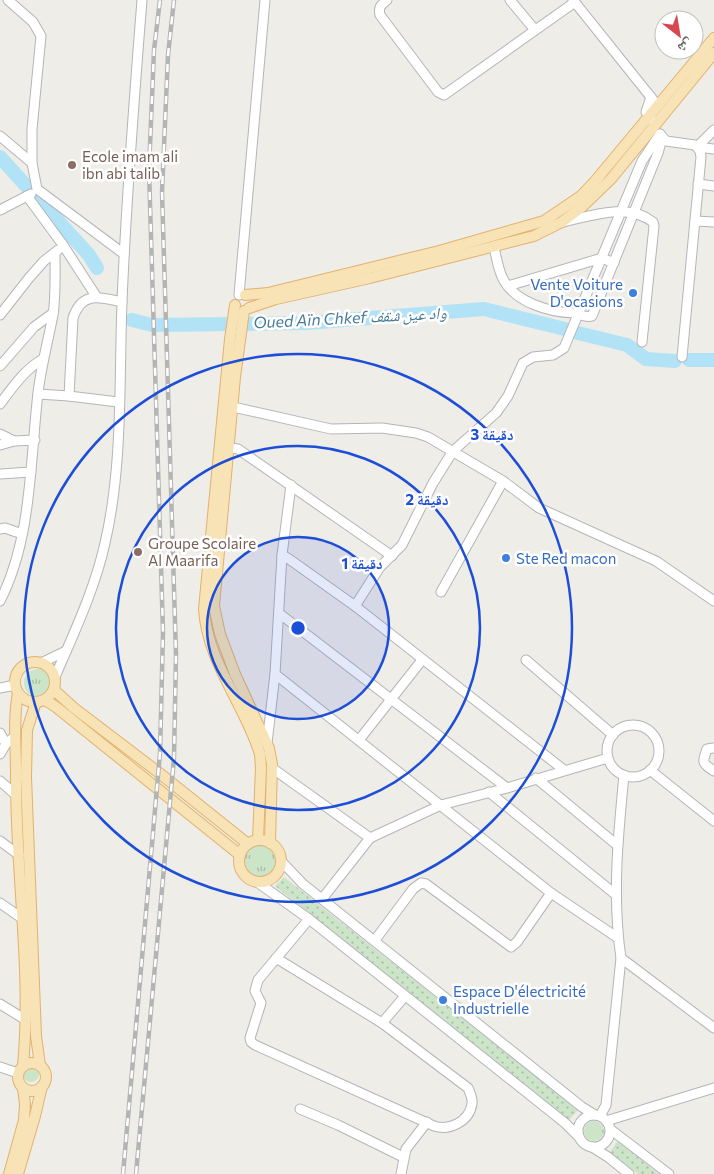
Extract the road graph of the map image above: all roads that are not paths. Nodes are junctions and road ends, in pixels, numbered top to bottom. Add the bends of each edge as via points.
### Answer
1 (8, 0) edge
2 (142, 0) edge
3 (266, 0) edge
4 (387, 0) edge
5 (510, 0) edge
6 (574, 1) edge
7 (535, 30) junction
8 (714, 38) edge
9 (714, 53) edge
10 (651, 97) junction
11 (661, 110) junction
12 (657, 128) junction
13 (714, 130) edge
14 (0, 136) edge
15 (698, 147) junction
16 (714, 149) edge
17 (32, 163) junction
18 (698, 184) junction
19 (714, 186) edge
20 (32, 192) junction
21 (0, 210) edge
22 (620, 211) junction
23 (634, 213) junction
24 (695, 221) junction
25 (562, 222) junction
26 (714, 222) edge
27 (63, 245) junction
28 (494, 246) junction
29 (55, 254) junction
30 (124, 254) junction
31 (602, 258) junction
32 (614, 263) junction
33 (508, 286) junction
34 (96, 296) junction
35 (122, 302) junction
36 (241, 307) junction
37 (53, 312) junction
38 (577, 314) junction
39 (0, 315) edge
40 (235, 339) junction
41 (642, 342) dead end
42 (682, 357) dead end
43 (44, 359) junction
44 (0, 366) edge
45 (38, 394) junction
46 (69, 396) junction
47 (118, 402) junction
48 (0, 404) edge
49 (233, 407) junction
50 (0, 434) edge
51 (35, 440) junction
52 (14, 441) junction
53 (0, 445) edge
54 (230, 448) junction
55 (453, 451) junction
56 (30, 472) junction
57 (0, 474) edge
58 (503, 481) junction
59 (290, 485) junction
60 (1, 525) edge
61 (22, 534) junction
62 (282, 556) junction
63 (392, 556) junction
64 (442, 592) dead end
65 (0, 601) edge
66 (714, 601) edge
67 (355, 606) junction
68 (280, 614) junction
69 (66, 651) junction
70 (422, 660) junction
71 (526, 660) dead end
72 (42, 663) junction
73 (275, 674) junction
74 (55, 677) junction
75 (0, 688) edge
76 (16, 689) junction
77 (54, 690) junction
78 (391, 699) junction
79 (40, 701) junction
80 (0, 733) edge
81 (614, 735) junction
82 (16, 736) junction
83 (359, 740) junction
84 (268, 743) junction
85 (6, 744) junction
86 (714, 748) edge
87 (0, 754) edge
88 (608, 758) junction
89 (272, 768) junction
90 (564, 770) junction
91 (650, 770) junction
92 (714, 771) edge
93 (624, 775) junction
94 (536, 778) junction
95 (0, 781) edge
96 (507, 788) junction
97 (489, 792) junction
98 (16, 795) junction
99 (441, 805) junction
100 (714, 821) edge
101 (370, 838) junction
102 (258, 840) junction
103 (0, 842) edge
104 (270, 843) junction
105 (248, 844) junction
106 (617, 845) junction
107 (19, 855) junction
108 (240, 855) junction
109 (281, 861) junction
110 (257, 882) junction
111 (551, 893) junction
112 (615, 894) junction
113 (322, 899) junction
114 (0, 903) edge
115 (23, 919) junction
116 (309, 919) junction
117 (618, 938) junction
118 (375, 940) junction
119 (276, 958) junction
120 (621, 958) junction
121 (405, 996) junction
122 (0, 1004) edge
123 (26, 1020) junction
124 (382, 1023) junction
125 (714, 1028) edge
126 (40, 1065) junction
127 (1, 1070) edge
128 (20, 1070) junction
129 (42, 1086) junction
130 (23, 1088) junction
131 (714, 1088) edge
132 (300, 1110) dead end
133 (603, 1120) junction
134 (427, 1122) junction
135 (578, 1136) junction
136 (592, 1147) junction
137 (403, 1157) junction
138 (9, 1174) edge
139 (18, 1174) edge
140 (401, 1174) edge
141 (629, 1174) edge
142 (669, 1174) edge

1 - 17 street via 33,22 41,36
2 - 30 street
3 - 36 street
4 - 7 street via 380,6 380,15 441,94 448,93
5 - 7 street
6 - 7 street
6 - 10 street
8 - 11 main road
9 - 11 main road
10 - 11 street
10 - 12 street via 646,112
11 - 12 main road
11 - 12 street
12 - 15 street via 672,142
12 - 22 street
12 - 23 street
12 - 25 main road via 597,193
12 - 36 main road via 580,196 544,221 439,251 268,293
13 - 15 street
14 - 17 street
15 - 16 street
15 - 18 street via 701,157
17 - 20 street
18 - 19 street
18 - 24 street
20 - 21 street
20 - 27 street
20 - 30 street
22 - 23 street
22 - 25 street
22 - 31 street
23 - 32 street
23 - 41 street via 654,226
24 - 26 street
24 - 42 street
25 - 28 main road via 534,236
27 - 29 street
27 - 34 street
28 - 33 street via 498,265
28 - 36 main road
29 - 37 street
29 - 39 street via 29,278
30 - 35 street
31 - 32 street
31 - 33 street
31 - 38 street
32 - 38 street via 592,316
33 - 38 street via 526,302 545,310
34 - 35 street
34 - 46 street via 84,300 76,308 73,318
35 - 47 street
36 - 40 main road
37 - 43 street
37 - 44 street via 34,327
38 - 55 street via 564,348 553,356 532,357 523,363 502,406
40 - 49 main road
40 - 102 main road via 205,623 215,655 260,754
43 - 45 street
43 - 48 street via 25,372
45 - 46 street
45 - 51 street
46 - 47 street
47 - 69 street via 114,487 105,544
49 - 54 main road
49 - 55 street via 331,429 382,428 416,433
50 - 52 street
51 - 52 street
51 - 56 street
52 - 53 street
54 - 59 street via 238,449
54 - 84 main road via 214,606 220,634 235,674
55 - 58 street
55 - 63 street via 402,545
56 - 57 street
56 - 61 street
58 - 64 street
58 - 66 street via 539,508 656,561
59 - 62 street
59 - 63 street
60 - 61 street
61 - 65 street via 12,576
62 - 67 street
62 - 68 street
63 - 67 street via 380,567
67 - 70 street
68 - 73 street
68 - 78 street
69 - 72 street
69 - 74 street
70 - 78 street
70 - 90 street
71 - 81 street
72 - 74 main road
72 - 76 main road via 30,663 22,668 16,676
73 - 83 street
73 - 84 street
74 - 77 main road
75 - 76 street
76 - 79 main road via 26,700
76 - 82 main road
77 - 79 main road
77 - 105 main road
78 - 83 street
78 - 96 street
79 - 108 main road via 56,707
79 - 126 main road via 27,730 26,777 36,1036
80 - 85 street
81 - 88 street via 608,746
81 - 91 street via 633,726 642,727 652,734 658,745 658,754
82 - 85 street
82 - 98 main road
83 - 99 street
84 - 89 main road
85 - 87 street
86 - 92 street via 707,749 703,760
88 - 90 street
88 - 93 street via 614,769
89 - 101 street
89 - 104 main road
90 - 94 street
91 - 93 street via 636,777
91 - 100 street
93 - 106 street
94 - 96 street
94 - 106 street
95 - 98 street
96 - 97 street
97 - 99 street
97 - 112 street
98 - 107 main road
99 - 101 street
99 - 111 street
101 - 113 street
102 - 104 main road
102 - 105 main road
103 - 107 street
104 - 109 main road via 277,849
105 - 108 main road
106 - 112 street
107 - 115 main road
108 - 110 main road via 242,872
109 - 110 main road via 275,876 266,882
109 - 113 street via 302,884
110 - 116 street
111 - 117 street
111 - 118 street via 517,942 510,947 421,883
112 - 117 street
113 - 118 street
114 - 115 street
115 - 123 main road
116 - 119 street
116 - 121 street
117 - 120 street
118 - 133 street via 574,1101
119 - 124 street
119 - 134 street via 255,988 261,1003 251,1042
120 - 125 street
120 - 133 street
121 - 124 street
121 - 135 street
122 - 123 street
123 - 128 main road
124 - 134 street via 468,1088 472,1104 464,1118 455,1125 442,1128
126 - 128 main road via 31,1063
126 - 129 main road via 46,1076
127 - 128 street
128 - 130 main road via 18,1080
129 - 130 main road via 33,1091
129 - 139 main road
130 - 138 main road via 24,1120
131 - 133 street
132 - 137 street
133 - 135 street via 590,1116 582,1121
133 - 136 street via 608,1139 602,1146
133 - 142 street
134 - 137 street
135 - 136 street via 583,1144
136 - 141 street
137 - 140 street

